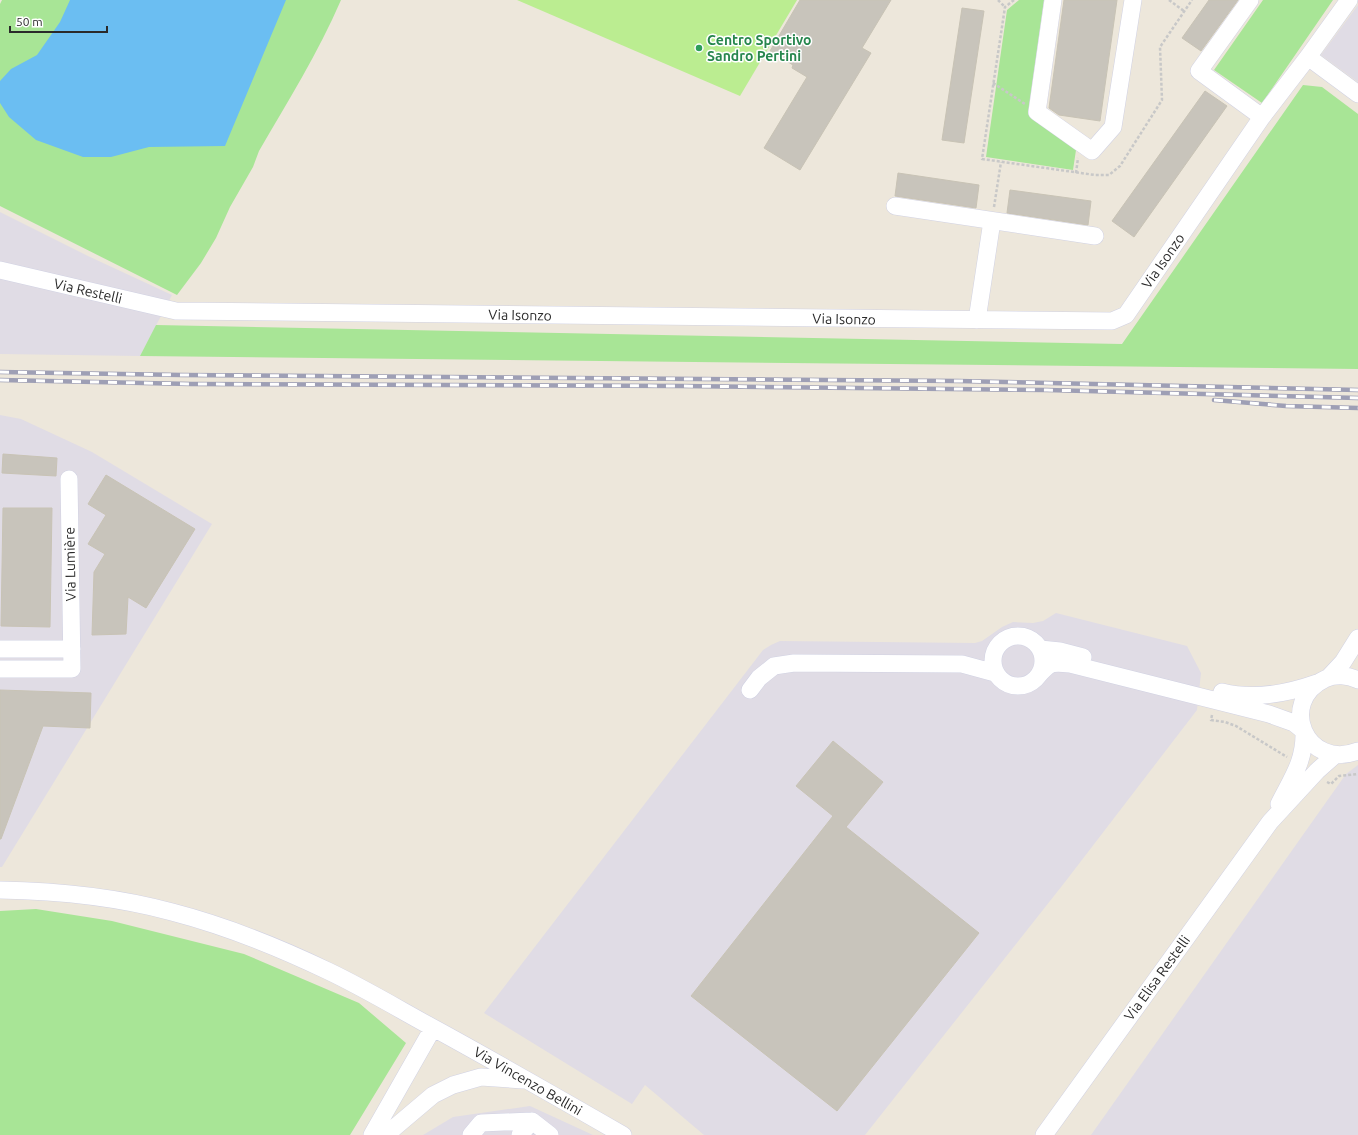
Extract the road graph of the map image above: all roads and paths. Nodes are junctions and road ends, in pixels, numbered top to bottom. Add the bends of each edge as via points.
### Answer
1 (998, 0) edge
2 (1014, 0) edge
3 (1053, 0) edge
4 (1133, 0) edge
5 (1169, 0) edge
6 (1250, 0) edge
7 (1349, 0) edge
8 (1005, 7) junction
9 (1184, 11) dead end
10 (1308, 57) junction
11 (994, 83) junction
12 (1358, 94) edge
13 (1037, 112) junction
14 (1262, 117) junction
15 (982, 159) dead end
16 (1002, 162) dead end
17 (895, 206) dead end
18 (992, 221) junction
19 (1095, 236) dead end
20 (0, 270) edge
21 (176, 311) joint
22 (977, 320) junction
23 (69, 480) dead end
24 (1358, 638) edge
25 (996, 648) junction
26 (0, 649) edge
27 (72, 649) junction
28 (1040, 649) junction
29 (962, 664) junction
30 (0, 669) edge
31 (995, 673) junction
32 (1038, 676) junction
33 (1323, 680) junction
34 (1358, 680) edge
35 (750, 690) dead end
36 (1216, 700) junction
37 (1304, 731) junction
38 (1358, 751) edge
39 (1335, 755) junction
40 (1299, 765) junction
41 (1314, 774) junction
42 (1358, 774) edge
43 (1270, 822) junction
44 (0, 890) edge
45 (433, 1028) junction
46 (527, 1080) junction
47 (532, 1121) junction
48 (372, 1135) edge
49 (388, 1135) edge
50 (471, 1135) edge
51 (520, 1135) edge
52 (550, 1135) edge
53 (623, 1135) edge
54 (1044, 1135) edge

1 - 8 path
2 - 8 path
3 - 13 street
4 - 13 street via 1113,127 1092,151
5 - 9 path
6 - 14 street via 1199,70
7 - 10 street, Via Isonzo
8 - 11 path
10 - 12 street
10 - 14 street, Via Isonzo
11 - 13 path
11 - 15 path
14 - 22 street, Via Isonzo via 1126,315 1112,321
16 - 18 path
17 - 18 street
18 - 19 street
18 - 22 street
20 - 21 street, Via Restelli
21 - 22 street, Via Isonzo
23 - 27 street, Via Lumière
24 - 33 street, Via Elisa Restelli via 1343,662
25 - 28 street via 1007,638 1021,636 1029,638
25 - 29 street
25 - 31 street via 993,656
26 - 27 street
27 - 30 street, Via Lumière via 72,669
28 - 32 street via 1043,663
28 - 33 street via 1060,651 1239,695 1281,694
29 - 31 street
29 - 35 street via 794,663 774,666 759,678
31 - 32 street via 1001,680 1016,686 1025,685
32 - 36 street via 1051,664 1070,664
33 - 34 street via 1343,676
33 - 37 street, Via Elisa Restelli via 1308,692 1302,704 1300,718
36 - 37 street via 1285,719
36 - 40 path via 1211,720 1236,726
37 - 39 street via 1311,743 1322,751
37 - 40 street, Via Elisa Restelli via 1304,745
38 - 39 street
39 - 41 street, Via Elisa Restelli
40 - 43 street, Via Elisa Restelli
41 - 42 path via 1330,784 1339,776
41 - 43 street, Via Elisa Restelli
43 - 54 street, Via Elisa Restelli
44 - 45 street, Via Vincenzo Bellini via 49,892 132,903 211,924 288,953 329,972
45 - 46 street, Via Vincenzo Bellini
45 - 48 street
46 - 49 street via 481,1077 453,1085 433,1095
46 - 53 street, Via Vincenzo Bellini
47 - 50 street via 481,1123
47 - 51 street
47 - 52 street

